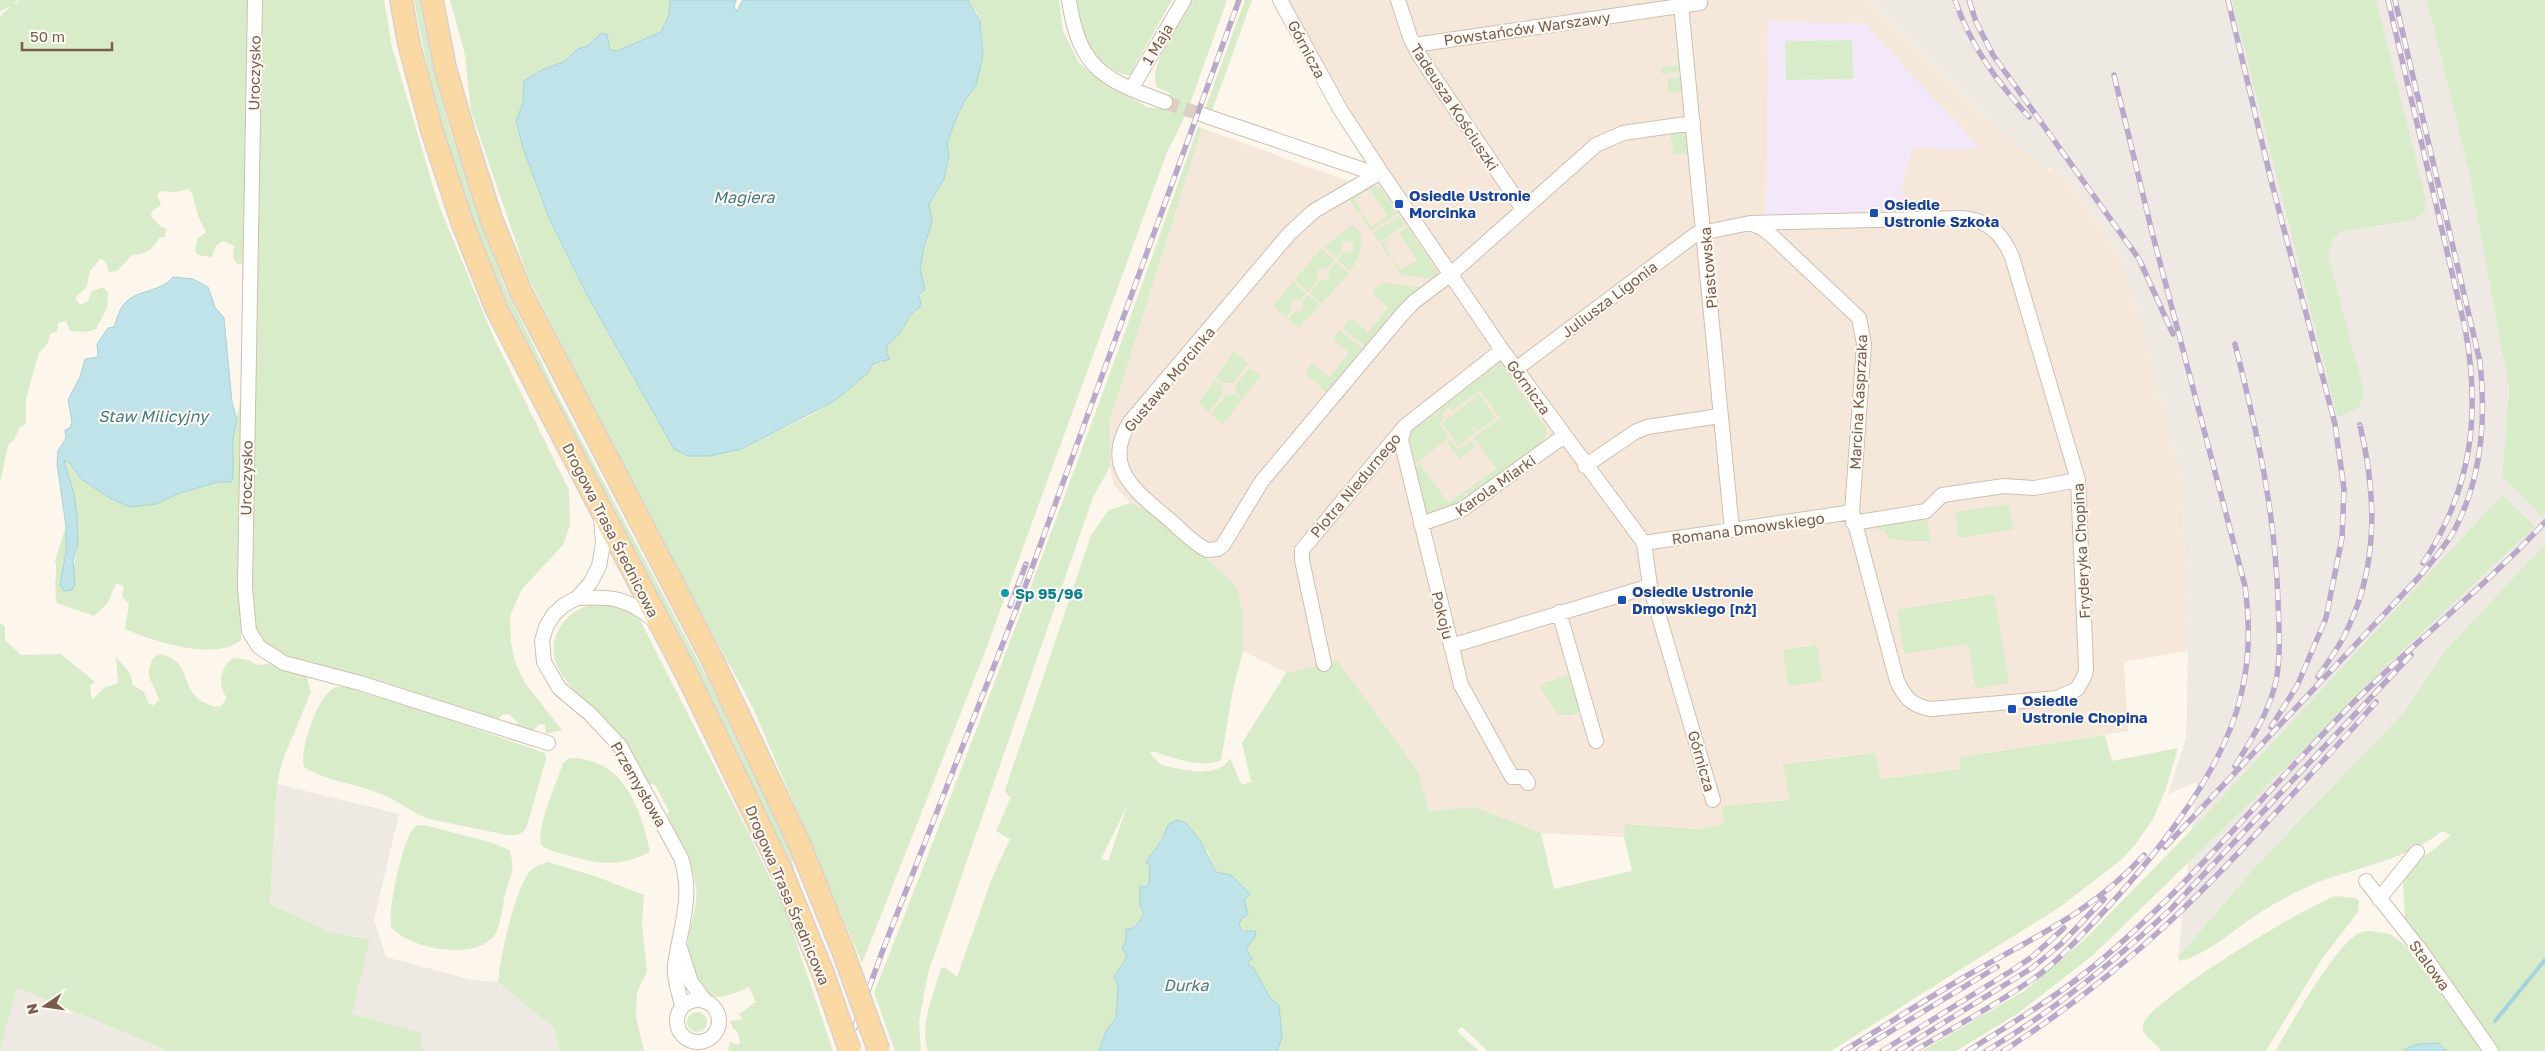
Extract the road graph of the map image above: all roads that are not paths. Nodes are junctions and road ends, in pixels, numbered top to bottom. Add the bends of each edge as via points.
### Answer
1 (255, 0) edge
2 (401, 0) edge
3 (432, 0) edge
4 (1069, 0) edge
5 (1184, 0) edge
6 (1280, 0) edge
7 (1398, 0) edge
8 (1700, 3) dead end
9 (1681, 5) junction
10 (1414, 45) junction
11 (1131, 89) junction
12 (1165, 102) tunnel mouth
13 (1203, 115) tunnel mouth
14 (1694, 123) junction
15 (1381, 172) junction
16 (1523, 209) junction
17 (1750, 223) junction
18 (1704, 231) junction
19 (1451, 274) junction
20 (1502, 350) junction
21 (1516, 369) junction
22 (1720, 416) junction
23 (1405, 426) junction
24 (1564, 436) junction
25 (1585, 466) junction
26 (2078, 480) junction
27 (600, 510) junction
28 (1852, 518) junction
29 (1421, 524) junction
30 (1732, 530) junction
31 (1644, 543) junction
32 (1650, 586) junction
33 (577, 598) junction
34 (1559, 612) junction
35 (662, 628) junction
36 (1451, 646) junction
37 (1324, 664) dead end
38 (1596, 741) dead end
39 (548, 743) dead end
40 (1528, 783) dead end
41 (1713, 800) dead end
42 (2416, 852) dead end
43 (2366, 881) dead end
44 (2379, 899) junction
45 (679, 948) junction
46 (705, 1001) junction
47 (682, 1007) junction
48 (681, 1035) junction
49 (703, 1046) edge
50 (681, 1051) edge
51 (850, 1051) edge
52 (879, 1051) edge
53 (2491, 1051) edge

1 - 39 street, Uroczysko via 245,587 249,631 259,647 284,663 360,683
2 - 27 main road, Drogowa Trasa Średnicowa via 432,131 462,222 496,308
3 - 52 main road, Drogowa Trasa Średnicowa, bridge via 445,67 465,136 491,218 521,292 713,661 799,843
4 - 11 street via 1075,32 1085,53 1106,77
5 - 11 street, 1 Maja
6 - 15 street, Górnicza via 1340,109
7 - 10 street, Tadeusza Kościuszki
8 - 9 street, Powstańców Warszawy
9 - 10 street, Powstańców Warszawy
9 - 14 street, Piastowska
10 - 16 street, Tadeusza Kościuszki
11 - 12 street
13 - 15 street via 1370,172
14 - 16 street, Gustawa Morcinka via 1623,133 1602,141
14 - 18 street, Piastowska
15 - 19 street, Górnicza
15 - 19 street, Gustawa Morcinka via 1314,211 1289,234 1141,409 1121,439 1120,457 1127,480 1202,548 1218,549 1262,481 1404,312
16 - 19 street, Gustawa Morcinka
17 - 18 street, Fryderyka Chopina
17 - 26 street, Fryderyka Chopina via 1962,218 1981,221 1992,227 2007,244 2012,257
17 - 28 street, Marcina Kasprzaka via 1762,228 1859,318 1864,344
18 - 21 street, Juliusza Ligonia
18 - 22 street, Piastowska
19 - 20 street, Górnicza
20 - 21 street, Górnicza
20 - 23 street, Piotra Niedurnego
21 - 24 street, Górnicza
22 - 25 street via 1647,427
22 - 30 street, Piastowska
23 - 29 street, Pokoju via 1401,440
23 - 37 street, Piotra Niedurnego via 1302,550
24 - 25 street, Górnicza
24 - 29 street, Karola Miarki via 1463,509
25 - 31 street, Górnicza
26 - 28 street, Romana Dmowskiego via 2034,488 2004,486 1942,495 1926,511
26 - 28 street, Fryderyka Chopina via 2086,667 2077,689 2057,698 1931,709 1911,703 1897,681
27 - 33 street, Przemysłowa via 603,544 600,566
27 - 35 main road, Drogowa Trasa Średnicowa
28 - 30 street, Romana Dmowskiego
29 - 36 street, Pokoju
30 - 31 street, Romana Dmowskiego
31 - 32 street, Górnicza
32 - 34 street
32 - 41 street, Górnicza
33 - 35 street via 598,597 637,606
33 - 45 street, Przemysłowa via 559,610 546,627 542,641 544,662 559,688 590,714 620,746 681,858 688,896
34 - 36 street
34 - 38 street
35 - 51 main road, Drogowa Trasa Średnicowa, bridge via 780,870 823,973
36 - 40 street, Pokoju via 1466,697 1512,777 1524,777
42 - 44 street
43 - 44 street, Stalowa
44 - 53 street, Stalowa via 2421,950
45 - 46 street, Przemysłowa via 691,982
45 - 47 street, Przemysłowa via 675,970
46 - 47 street via 692,1000
46 - 49 street via 715,1009 719,1020 716,1032
47 - 48 street via 676,1020
48 - 49 street
48 - 50 street

